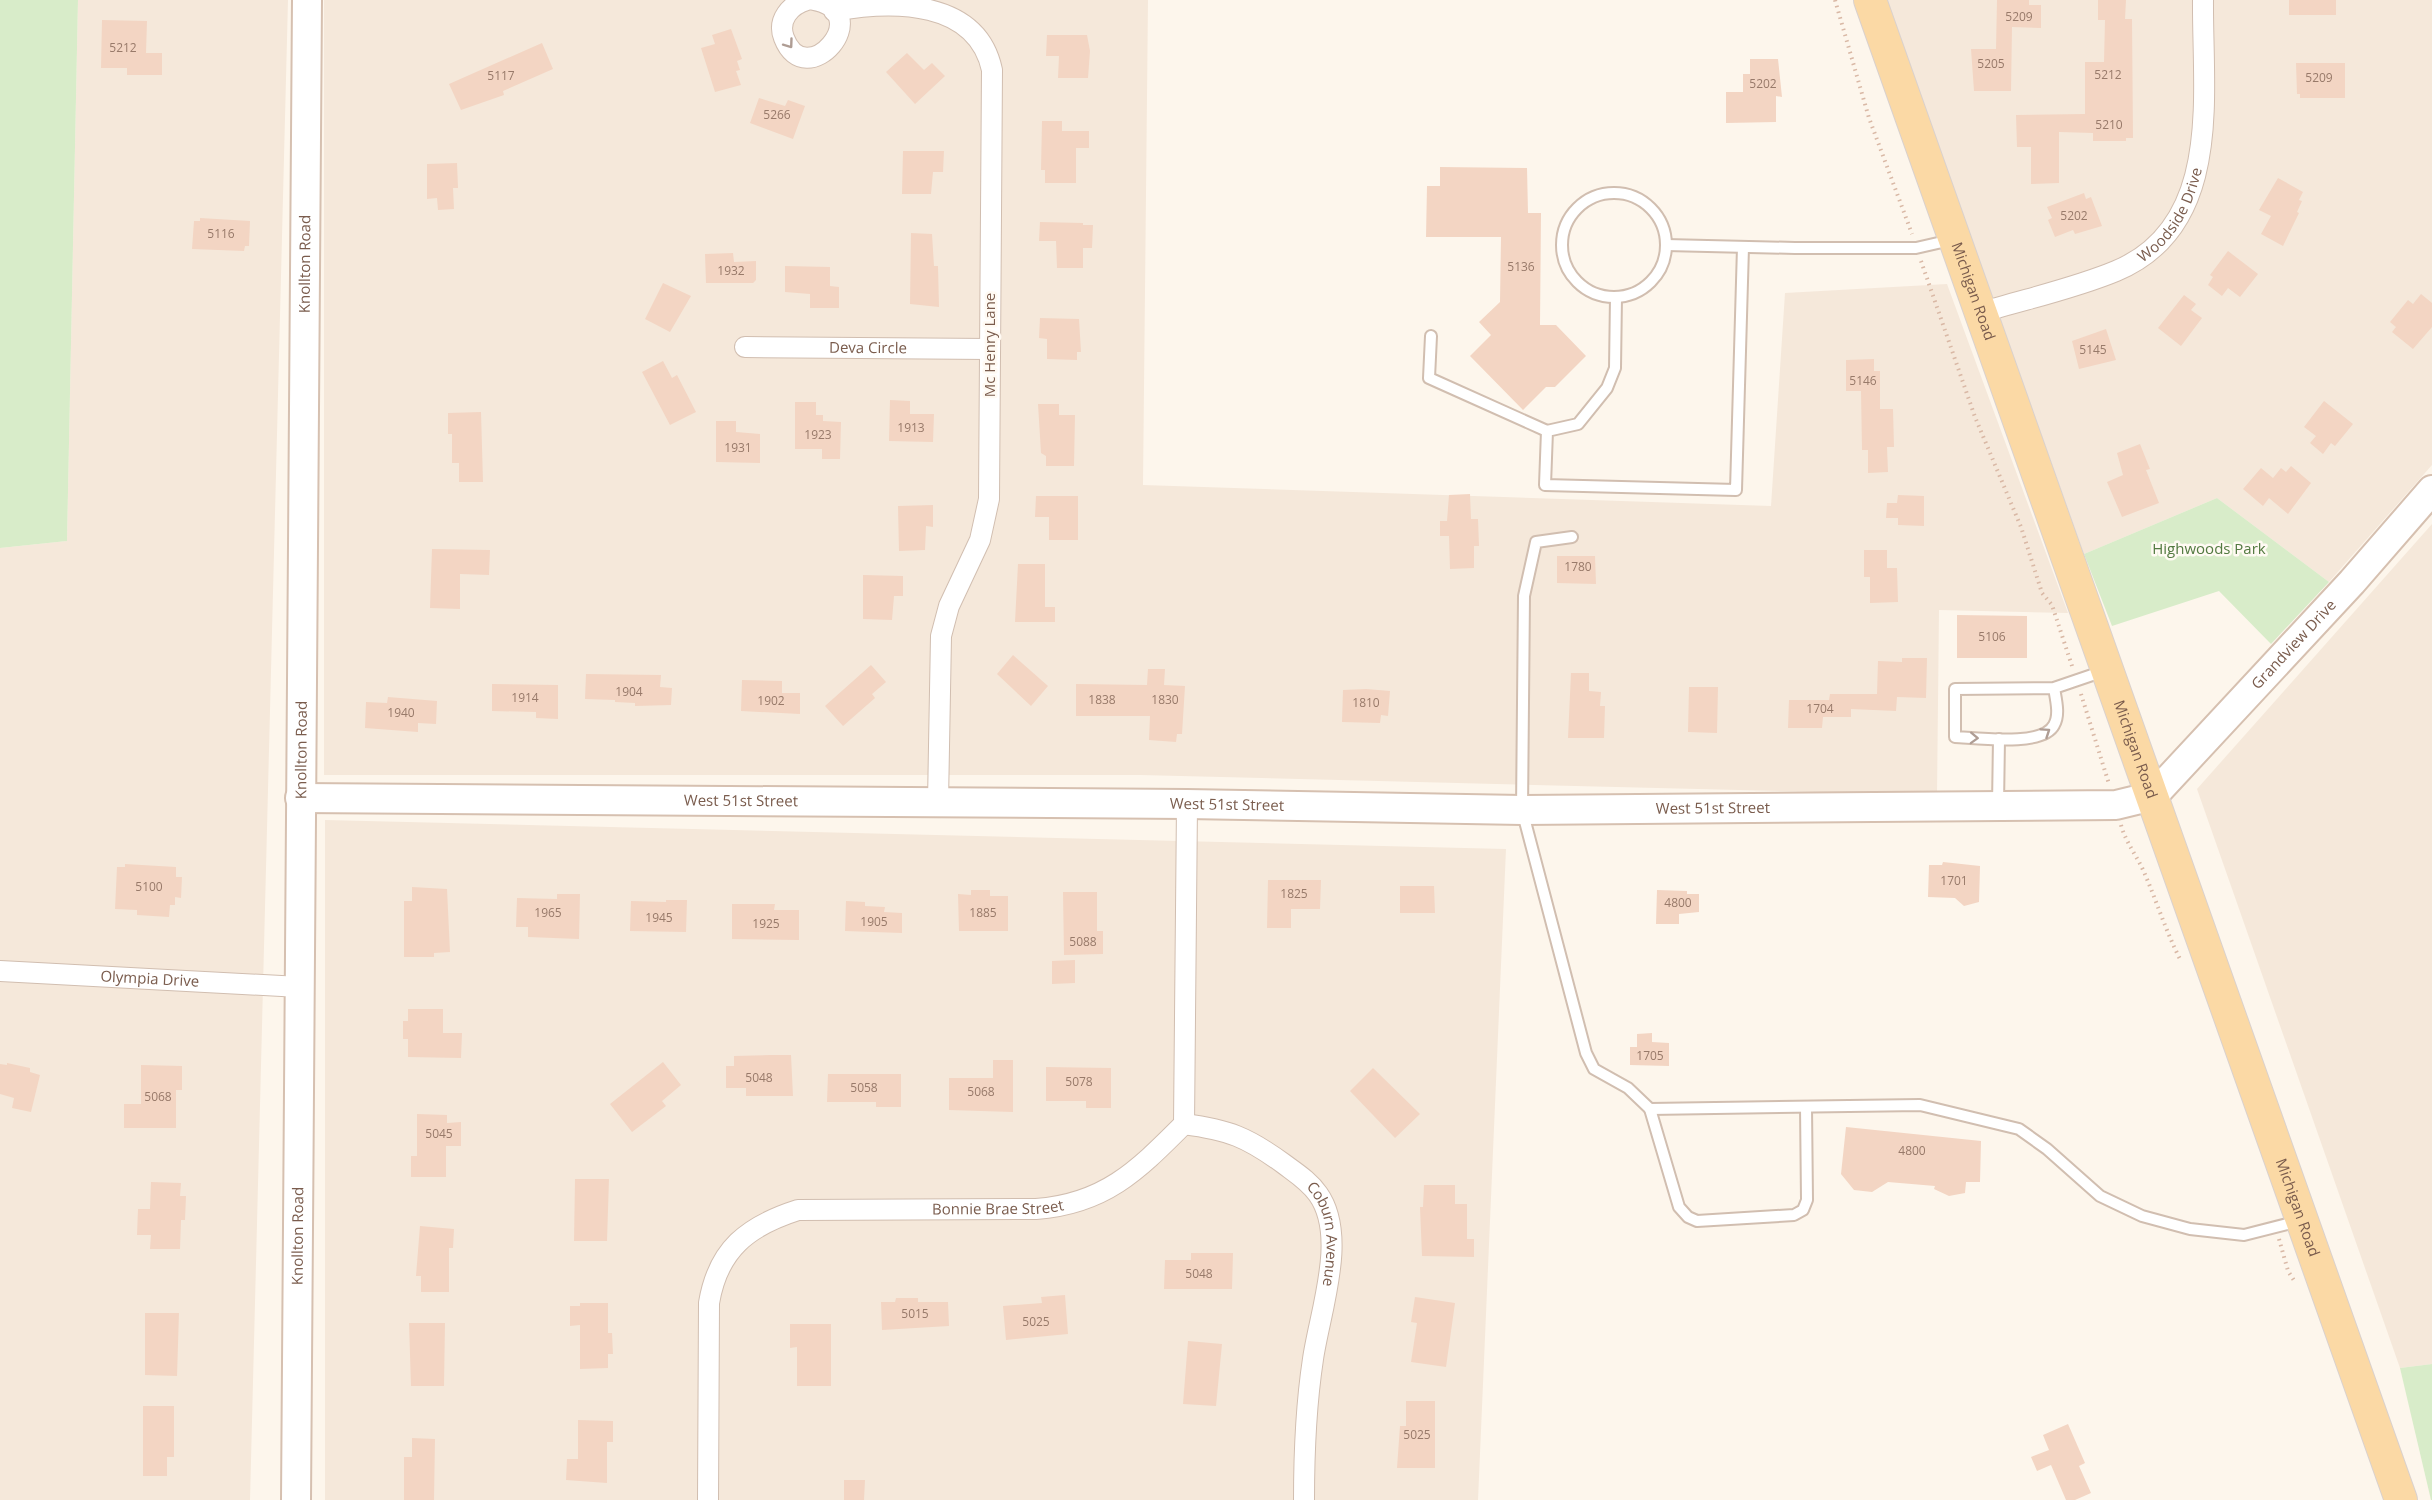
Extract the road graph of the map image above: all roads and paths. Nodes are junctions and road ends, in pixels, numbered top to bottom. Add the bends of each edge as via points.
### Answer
1 (307, 0) edge
2 (807, 0) edge
3 (814, 0) edge
4 (1835, 0) edge
5 (1870, 0) edge
6 (2203, 0) edge
7 (834, 11) junction
8 (1954, 239) junction
9 (1666, 244) junction
10 (1743, 247) junction
11 (1916, 248) junction
12 (1616, 297) junction
13 (1980, 313) junction
14 (1431, 336) dead end
15 (745, 347) dead end
16 (990, 349) junction
17 (1547, 431) junction
18 (2432, 490) edge
19 (1572, 537) dead end
20 (2108, 670) junction
21 (2077, 680) junction
22 (2054, 688) junction
23 (1999, 739) junction
24 (2112, 791) dead end
25 (2153, 796) junction
26 (300, 798) junction
27 (938, 802) junction
28 (1187, 804) junction
29 (1998, 806) junction
30 (1522, 810) junction
31 (0, 971) edge
32 (300, 987) junction
33 (1806, 1107) junction
34 (1650, 1109) junction
35 (1184, 1124) junction
36 (2302, 1220) junction
37 (296, 1500) edge
38 (708, 1500) edge
39 (1304, 1500) edge
40 (2401, 1500) edge

1 - 26 street, Knollton Road
2 -> 7 street via 790,9 782,26 788,45 800,54 819,56 832,48 840,30
3 - 7 street
4 - 11 path via 1869,118
5 - 8 main road, Michigan Road
6 - 13 street, Woodside Drive via 2202,148 2194,183 2173,226 2147,252 2115,272
7 - 16 street, Mc Henry Lane via 880,4 927,5 968,24 988,53 993,80
8 - 11 lane
8 - 13 main road, Michigan Road
9 - 10 lane
9 - 12 lane via 1657,275 1639,290
9 - 12 lane via 1655,212 1625,193 1590,198 1576,208 1561,240 1567,266 1582,287 1598,295
10 - 11 lane
10 - 17 lane via 1736,490 1545,486
11 - 21 path via 1975,417 2021,527 2042,593 2052,605
12 - 17 lane via 1615,368 1607,388 1578,424
13 - 20 main road, Michigan Road
14 - 17 lane via 1429,378
15 - 16 street, Deva Circle
16 - 27 street, Mc Henry Lane via 988,511 980,540 949,606 941,636
18 - 25 street, Grandview Drive
19 - 30 lane via 1536,542 1524,596
20 - 21 lane
20 - 25 main road, Michigan Road
21 - 22 lane
21 - 24 path
23 -> 22 lane via 2039,737 2053,729 2057,706
22 -> 23 lane via 1955,689 1955,737
23 - 29 lane
25 - 29 street, West 51st Street via 2116,805
25 - 36 main road, Michigan Road
26 - 27 street, West 51st Street
26 - 32 street, Knollton Road
27 - 28 street, West 51st Street
28 - 30 street, West 51st Street
28 - 35 street
29 - 30 street, West 51st Street
30 - 34 lane via 1586,1053 1594,1069 1628,1088
31 - 32 street, Olympia Drive
32 - 37 street, Knollton Road
33 - 34 lane
33 - 34 lane via 1807,1200 1803,1210 1794,1215 1696,1221 1679,1207
33 - 36 lane via 1920,1105 2019,1129 2100,1196 2142,1216 2190,1228 2244,1235
35 - 38 street, Bonnie Brae Street via 1124,1180 1073,1204 1036,1209 798,1210 771,1218 748,1232 724,1260 709,1303
35 - 39 street, Coburn Avenue via 1237,1134 1269,1153 1315,1190 1330,1221 1332,1254 1308,1400
36 - 40 main road, Michigan Road

